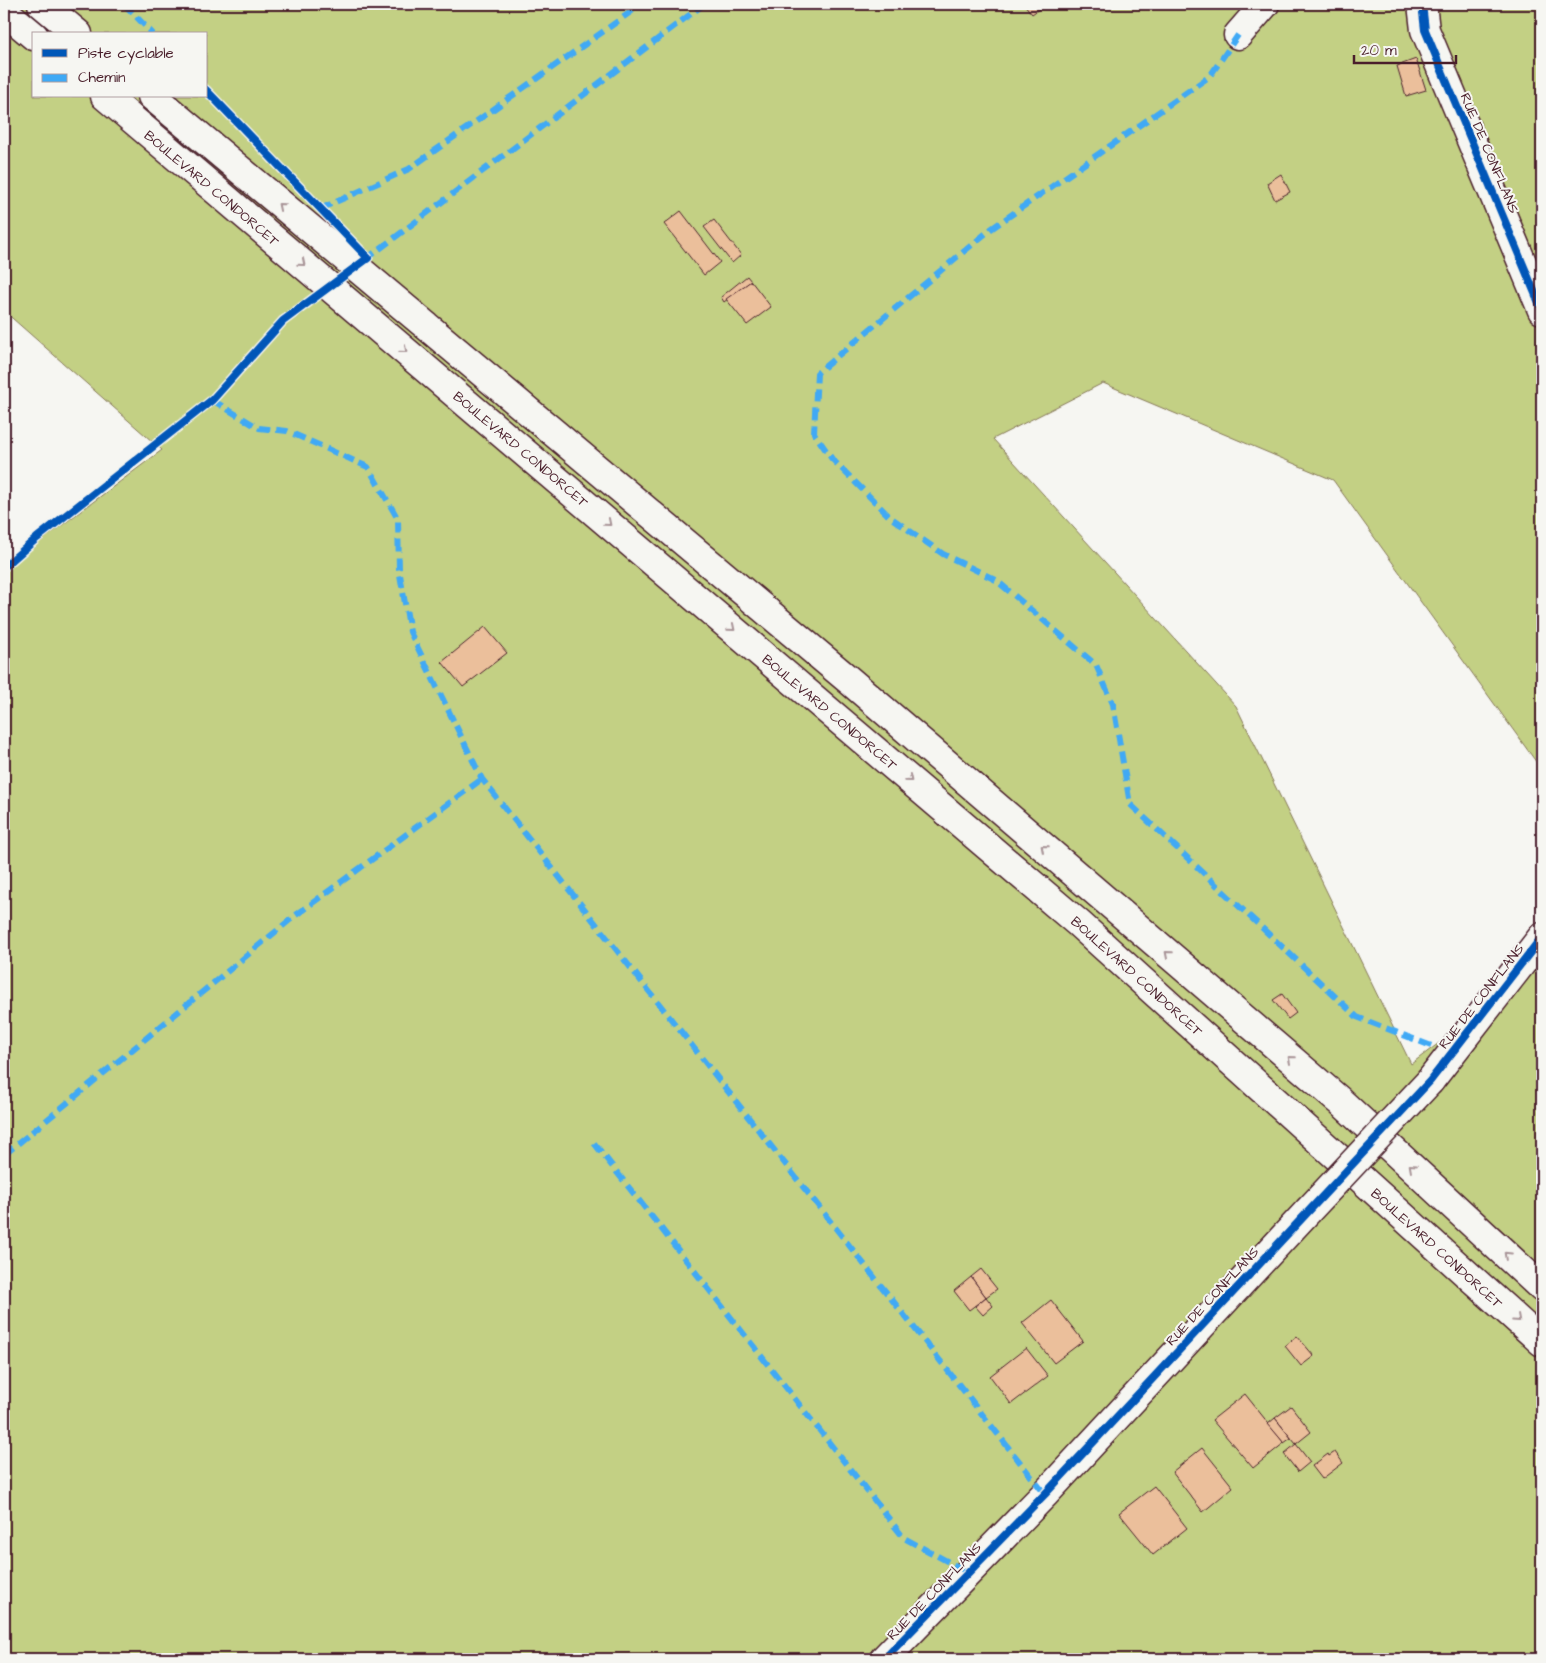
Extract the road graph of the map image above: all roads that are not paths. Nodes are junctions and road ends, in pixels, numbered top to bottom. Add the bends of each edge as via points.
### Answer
1 (42, 4) edge
2 (1265, 4) edge
3 (1422, 4) edge
4 (4, 11) edge
5 (76, 32) edge
6 (32, 34) edge
7 (1238, 35) dead end
8 (106, 98) edge
9 (154, 98) edge
10 (1542, 310) edge
11 (1542, 937) edge
12 (1542, 1288) edge
13 (1542, 1342) edge
14 (884, 1659) edge

1 - 5 main road
2 - 7 main road
3 - 10 main road, RUE DE CONFLANS via 1425,30
4 - 6 main road
8 -> 13 main road, BOULEVARD CONDORCET via 1078,923
12 -> 9 main road via 1325,1088 850,681
11 - 14 main road, RUE DE CONFLANS, bridge via 1430,1081 1045,1494

